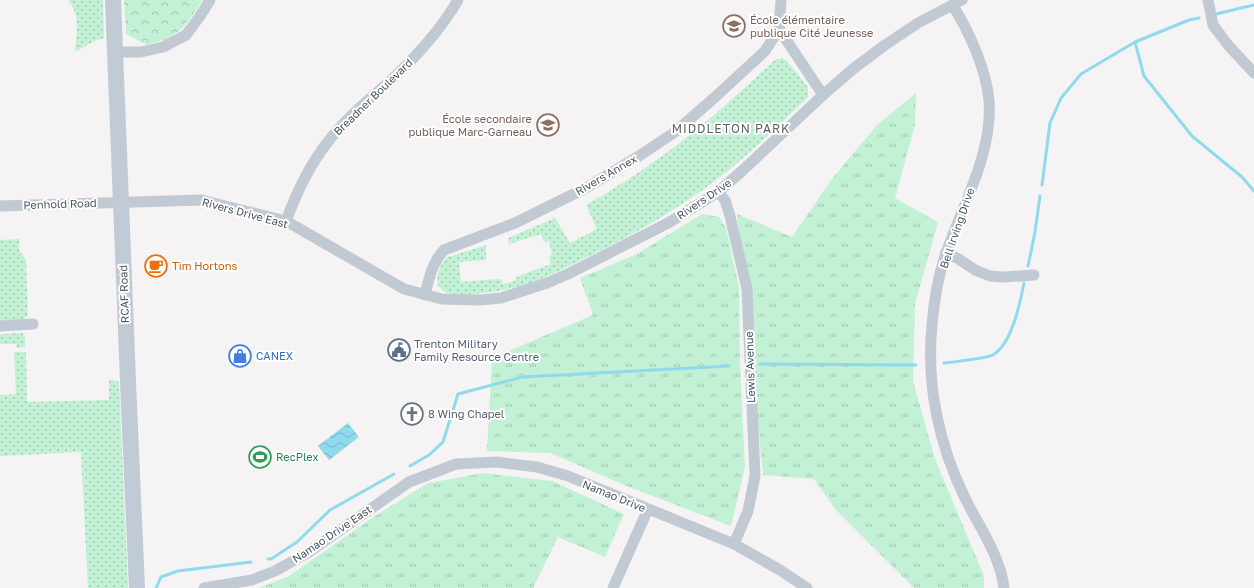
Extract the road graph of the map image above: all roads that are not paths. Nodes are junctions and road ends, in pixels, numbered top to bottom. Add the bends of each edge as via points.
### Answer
1 (113, 0) edge
2 (210, 0) edge
3 (458, 0) edge
4 (781, 0) edge
5 (1208, 0) edge
6 (958, 3) edge
7 (779, 30) junction
8 (116, 52) junction
9 (1254, 74) edge
10 (823, 95) junction
11 (718, 192) junction
12 (120, 203) junction
13 (0, 206) edge
14 (286, 221) junction
15 (945, 254) junction
16 (1034, 274) dead end
17 (425, 295) junction
18 (33, 324) dead end
19 (0, 326) edge
20 (409, 482) joint
21 (648, 509) junction
22 (734, 544) junction
23 (231, 586) edge
24 (137, 588) edge
25 (204, 588) edge
26 (613, 588) edge
27 (807, 588) edge
28 (1004, 588) edge

1 - 8 main road, RCAF Road
2 - 8 street via 186,35 163,47 141,52
3 - 14 street, Breadner Boulevard via 429,42 340,127 326,144 300,187
4 - 7 street
5 - 9 street via 1213,25
6 - 10 street, Rivers Drive via 918,23 885,45
6 - 15 street, Bell Irving Drive via 961,17 976,49 989,106 987,131 979,166
7 - 10 street
7 - 17 street, Rivers Annex via 765,51 675,132 640,156 586,188 522,220 444,250 436,258
8 - 12 main road, RCAF Road
10 - 11 street, Rivers Drive
11 - 17 street, Rivers Drive via 670,222 604,257 547,283 501,298 448,300
11 - 22 street, Lewis Avenue via 725,200 730,216 747,289 755,476 748,511
12 - 13 street, Penhold Road
12 - 14 street, Rivers Drive East via 201,200
12 - 24 main road, RCAF Road
14 - 17 street, Rivers Drive East via 404,289
15 - 16 street via 990,276
15 - 28 street, Bell Irving Drive via 932,327 930,371 935,409 952,470 999,567
18 - 19 street
20 - 21 street, Namao Drive via 456,464 496,462 537,467 568,476
20 - 23 street, Namao Drive East via 309,552 275,572
21 - 22 street, Namao Drive
21 - 26 street
22 - 27 street, Namao Drive
23 - 25 street, Namao Drive East

